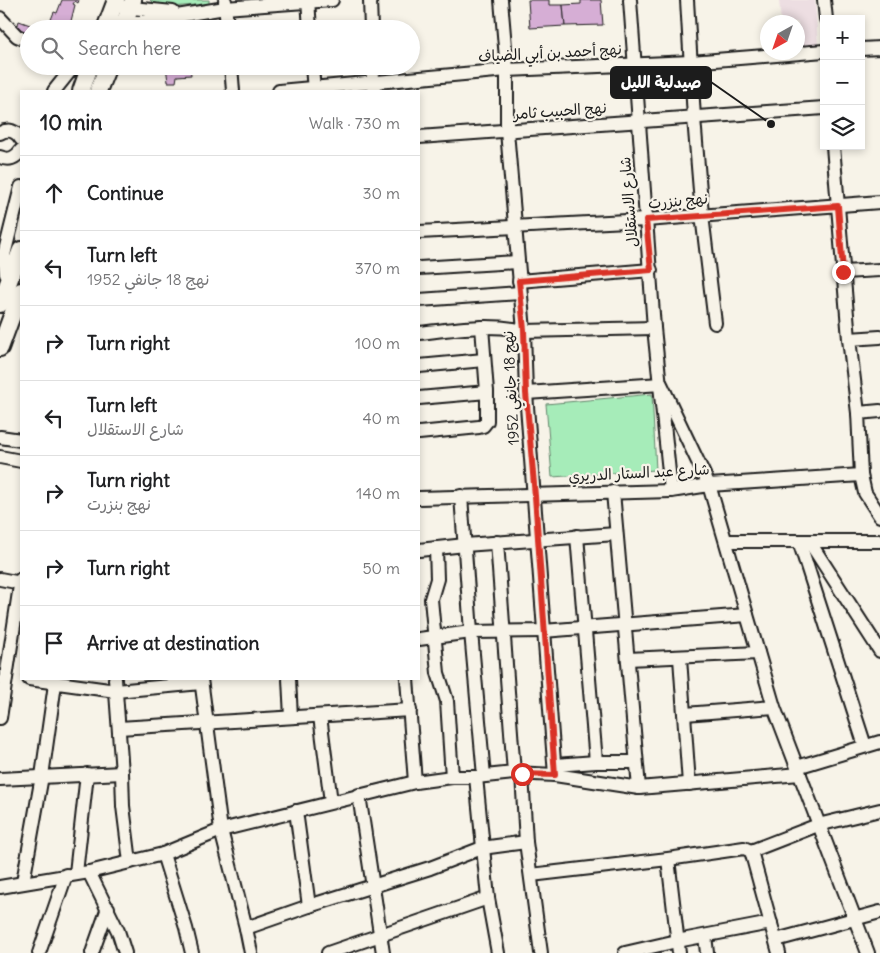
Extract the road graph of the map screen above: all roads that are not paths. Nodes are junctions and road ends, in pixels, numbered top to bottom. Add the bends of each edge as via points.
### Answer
1 (332, 0) edge
2 (370, 0) edge
3 (501, 0) edge
4 (630, 0) edge
5 (686, 0) edge
6 (824, 0) edge
7 (308, 1) edge
8 (225, 4) edge
9 (119, 14) edge
10 (826, 15) edge
11 (138, 20) edge
12 (156, 20) edge
13 (226, 20) edge
14 (309, 20) edge
15 (371, 20) edge
16 (1, 22) edge
17 (20, 37) edge
18 (880, 48) edge
19 (865, 49) edge
20 (820, 50) edge
21 (690, 62) junction
22 (634, 64) junction
23 (507, 70) junction
24 (67, 75) edge
25 (87, 75) edge
26 (104, 75) edge
27 (232, 75) edge
28 (313, 75) edge
29 (373, 87) edge
30 (55, 90) edge
31 (81, 90) edge
32 (98, 90) edge
33 (233, 90) edge
34 (314, 90) edge
35 (820, 108) edge
36 (694, 118) junction
37 (638, 122) junction
38 (507, 131) junction
39 (0, 133) edge
40 (420, 137) edge
41 (20, 138) edge
42 (833, 150) edge
43 (20, 152) edge
44 (0, 157) edge
45 (20, 191) edge
46 (880, 202) edge
47 (838, 206) junction
48 (702, 215) junction
49 (646, 220) junction
50 (514, 227) junction
51 (420, 232) edge
52 (20, 256) edge
53 (517, 262) junction
54 (420, 268) edge
55 (651, 270) junction
56 (880, 270) edge
57 (843, 272) junction
58 (6, 274) edge
59 (520, 287) junction
60 (20, 294) edge
61 (420, 300) edge
62 (0, 304) edge
63 (714, 323) dead end
64 (482, 327) junction
65 (654, 328) junction
66 (524, 330) junction
67 (420, 333) edge
68 (880, 337) edge
69 (849, 339) junction
70 (0, 348) edge
71 (484, 360) junction
72 (420, 366) edge
73 (661, 384) junction
74 (486, 392) junction
75 (526, 393) junction
76 (420, 398) edge
77 (880, 411) edge
78 (858, 413) junction
79 (420, 433) edge
80 (0, 437) edge
81 (20, 440) edge
82 (0, 457) edge
83 (20, 461) edge
84 (861, 475) junction
85 (709, 486) junction
86 (671, 491) junction
87 (614, 492) junction
88 (461, 496) junction
89 (535, 496) junction
90 (420, 498) edge
91 (880, 516) edge
92 (616, 534) junction
93 (577, 536) junction
94 (537, 540) junction
95 (726, 541) junction
96 (804, 541) junction
97 (880, 541) edge
98 (497, 542) junction
99 (465, 545) junction
100 (436, 548) junction
101 (420, 550) edge
102 (0, 579) edge
103 (20, 581) edge
104 (20, 588) edge
105 (746, 615) junction
106 (625, 624) junction
107 (585, 627) junction
108 (544, 631) junction
109 (471, 632) junction
110 (503, 632) junction
111 (435, 638) junction
112 (420, 639) edge
113 (880, 651) edge
114 (758, 653) junction
115 (680, 658) junction
116 (628, 659) junction
117 (7, 675) junction
118 (20, 677) edge
119 (36, 680) edge
120 (289, 680) edge
121 (407, 680) edge
122 (201, 681) edge
123 (50, 682) edge
124 (115, 685) edge
125 (774, 707) junction
126 (410, 710) junction
127 (685, 714) junction
128 (320, 716) junction
129 (291, 717) junction
130 (0, 718) edge
131 (207, 723) junction
132 (119, 728) junction
133 (880, 742) edge
134 (865, 746) junction
135 (596, 762) junction
136 (636, 762) junction
137 (555, 770) junction
138 (799, 771) junction
139 (122, 773) junction
140 (87, 774) junction
141 (518, 774) junction
142 (42, 776) junction
143 (480, 776) junction
144 (452, 777) junction
145 (0, 779) edge
146 (415, 782) junction
147 (688, 784) junction
148 (639, 788) junction
149 (359, 795) junction
150 (331, 802) junction
151 (296, 810) junction
152 (880, 810) edge
153 (818, 825) junction
154 (221, 830) junction
155 (526, 842) junction
156 (482, 848) junction
157 (751, 851) junction
158 (163, 854) junction
159 (668, 860) junction
160 (130, 862) junction
161 (77, 873) junction
162 (531, 875) junction
163 (23, 882) junction
164 (373, 886) junction
165 (0, 888) edge
166 (488, 898) junction
167 (309, 906) junction
168 (108, 908) junction
169 (880, 912) edge
170 (856, 918) junction
171 (771, 923) junction
172 (246, 928) junction
173 (380, 934) junction
174 (705, 936) junction
175 (776, 940) junction
176 (678, 947) edge
177 (39, 953) edge
178 (92, 953) edge
179 (125, 953) edge
180 (192, 953) edge
181 (250, 953) edge
182 (328, 953) edge
183 (383, 953) edge
184 (498, 953) edge
185 (541, 953) edge
186 (625, 953) edge
187 (707, 953) edge
188 (779, 953) edge
189 (868, 953) edge

1 - 7 street
2 - 15 street
3 - 23 street, نهج 18 جانفي 1952
4 - 22 street, شارع الاستقلال
5 - 21 street
6 - 10 street
7 - 8 street
7 - 14 street
8 - 12 street
8 - 13 street
9 - 11 street
16 - 17 street
18 - 19 street
20 - 21 street, نهج أحمد بن أبي الضياف
21 - 22 street, نهج أحمد بن أبي الضياف
21 - 36 street
22 - 23 street, نهج أحمد بن أبي الضياف
22 - 37 street, شارع الاستقلال
23 - 29 street, نهج أحمد بن أبي الضياف
23 - 38 street, نهج 18 جانفي 1952
24 - 30 street
25 - 31 main road
26 - 32 main road
27 - 33 street
28 - 34 street
29 - 34 street, نهج أحمد بن أبي الضياف
35 - 36 street, نهج الحبيب ثامر
36 - 37 street, نهج الحبيب ثامر
36 - 48 street
37 - 38 street, نهج الحبيب ثامر
37 - 49 street, شارع الاستقلال
38 - 40 street, نهج الحبيب ثامر
38 - 50 street, نهج 18 جانفي 1952
39 - 41 street via 8,130
42 - 47 street
43 - 44 street via 13,158
45 - 58 street via 4,255
46 - 47 street, نهج بنزرت
47 - 48 street, نهج بنزرت
47 - 57 street
48 - 49 street, نهج بنزرت
48 - 63 street
49 - 50 street, نهج بنزرت
49 - 55 street, شارع الاستقلال
50 - 51 street, نهج بنزرت
50 - 53 street, نهج 18 جانفي 1952
52 - 58 main road
53 - 54 street
53 - 59 street, نهج 18 جانفي 1952
55 - 59 street
55 - 65 street, شارع الاستقلال
56 - 57 street
57 - 69 street
58 - 62 main road
59 - 61 street
59 - 66 street, نهج 18 جانفي 1952
60 - 70 main road
64 - 66 street
64 - 67 street
64 - 71 street
65 - 66 street
65 - 73 street, شارع الاستقلال
66 - 75 street, نهج 18 جانفي 1952
68 - 69 street
69 - 78 street
71 - 72 street
71 - 74 street
73 - 75 street
73 - 85 street
73 - 86 street, شارع الاستقلال
74 - 76 street
74 - 79 street via 486,421 483,426
75 - 89 street, نهج 18 جانفي 1952
77 - 78 street
78 - 84 street
80 - 81 street
82 - 83 street
84 - 85 street, شارع عبد الستار الدريري
84 - 91 street via 865,493
85 - 86 street, شارع عبد الستار الدريري
85 - 95 street
86 - 87 street, شارع عبد الستار الدريري
87 - 89 street, شارع عبد الستار الدريري
87 - 92 street
88 - 89 street, شارع عبد الستار الدريري
88 - 90 street, شارع عبد الستار الدريري
88 - 99 street
89 - 94 street, نهج 18 جانفي 1952
92 - 93 street
92 - 106 street
93 - 94 street
93 - 107 street
94 - 98 street
94 - 108 street, نهج 18 جانفي 1952
95 - 96 street
95 - 105 street
96 - 97 street
96 - 113 street
96 - 134 street
98 - 99 street
98 - 110 street
99 - 100 street
99 - 109 street
100 - 101 street
100 - 111 street via 437,579 431,599
102 - 103 street
104 - 117 street
105 - 106 street
105 - 114 street
106 - 107 street
106 - 116 street
107 - 108 street
107 - 135 street
108 - 110 street
108 - 137 street, نهج 18 جانفي 1952
109 - 110 street
109 - 111 street
109 - 143 street
110 - 141 street
111 - 112 street
111 - 144 street via 438,674 447,701
114 - 115 street
114 - 125 street
115 - 116 street
115 - 127 street
116 - 136 street
117 - 118 street
117 - 130 street
119 - 123 street
120 - 129 street
121 - 126 street
122 - 124 street
122 - 131 street
123 - 124 street
123 - 142 street
124 - 132 street
125 - 127 street
125 - 138 street
126 - 128 street
126 - 146 street
127 - 147 street
128 - 129 street
128 - 150 street
129 - 131 street
131 - 132 street
131 - 154 street
132 - 139 street
133 - 134 street
134 - 138 street
135 - 136 street
135 - 137 street
136 - 148 street
137 - 141 street
137 - 148 street
138 - 147 street
138 - 153 street
139 - 140 street
139 - 160 street
140 - 142 street
140 - 161 street
141 - 143 street
141 - 155 street
142 - 145 street
142 - 163 street
143 - 144 street
143 - 156 street
144 - 146 street
146 - 149 street
147 - 148 street
149 - 150 street
149 - 164 street
150 - 151 street
151 - 154 street
151 - 167 street
152 - 153 street
153 - 157 street
153 - 170 street
154 - 158 street
154 - 172 street
155 - 156 street
155 - 162 street
156 - 164 street
156 - 166 street
157 - 159 street via 740,848
157 - 171 street
158 - 160 street
158 - 180 street
159 - 162 street
159 - 176 street
160 - 161 street
161 - 163 street
161 - 168 street
161 - 177 street
162 - 185 street
163 - 165 street
164 - 167 street
164 - 173 street
166 - 173 street
166 - 184 street
167 - 172 street
168 - 178 street
168 - 179 street
169 - 170 street
170 - 175 street
170 - 189 street
171 - 174 street
171 - 175 street
172 - 181 street
173 - 182 street
173 - 183 street
174 - 176 street
174 - 187 street
175 - 188 street
176 - 186 street

